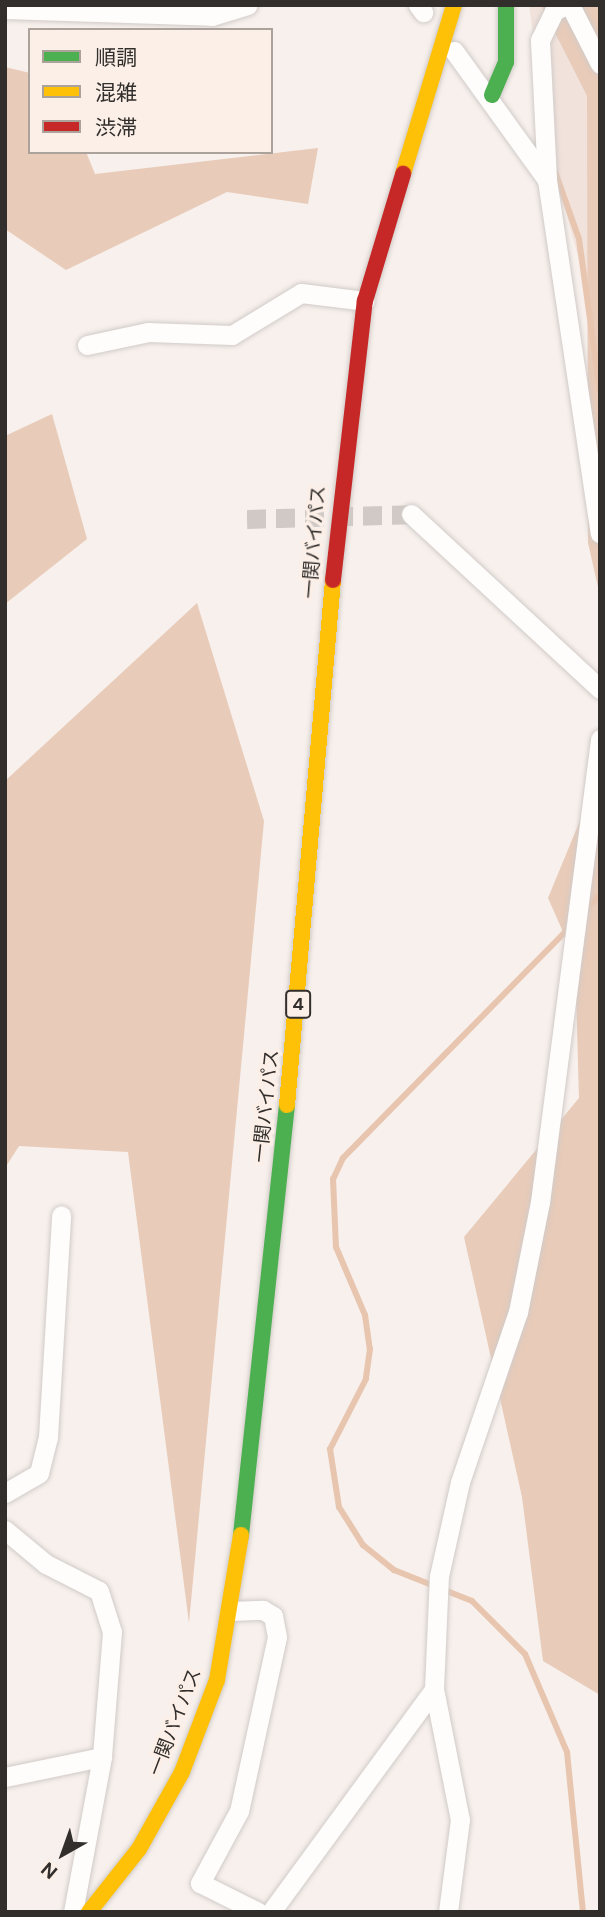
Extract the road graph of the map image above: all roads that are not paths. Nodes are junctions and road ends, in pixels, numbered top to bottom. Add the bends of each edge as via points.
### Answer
1 (247, 5) edge
2 (454, 5) edge
3 (466, 5) edge
4 (506, 5) edge
5 (568, 5) edge
6 (5, 9) edge
7 (454, 51) dead end
8 (600, 64) edge
9 (433, 70) junction
10 (492, 95) junction
11 (547, 180) junction
12 (365, 302) junction
13 (88, 345) dead end
14 (411, 513) tunnel mouth
15 (600, 533) edge
16 (600, 689) edge
17 (600, 739) edge
18 (61, 1215) dead end
19 (5, 1493) edge
20 (5, 1530) edge
21 (230, 1611) junction
22 (434, 1689) junction
23 (102, 1757) junction
24 (5, 1777) edge
25 (73, 1912) edge
26 (89, 1912) edge
27 (258, 1912) edge
28 (271, 1912) edge
29 (448, 1912) edge

1 - 6 street via 212,16
2 - 9 main road, 一関バイパス / 4
3 - 9 main road, 一関バイパス / 4
4 - 10 main road via 506,62
5 - 8 street
5 - 11 street via 554,11 540,40
7 - 10 street
9 - 12 main road, 一関バイパス / 4
10 - 11 street
11 - 15 street
12 - 13 street via 301,293 232,335 148,332
12 - 21 main road, 一関バイパス / 4 via 345,434 306,923
14 - 16 street
17 - 22 street via 540,1202 518,1312 457,1496 439,1576
18 - 19 street via 48,1437 39,1473
20 - 23 street via 46,1564 99,1591 112,1632
21 - 26 main road, 一関バイパス / 4 via 217,1680 182,1772 139,1849
21 - 27 street via 263,1610 273,1616 277,1637 240,1811 200,1883
22 - 28 street
22 - 29 street via 460,1820
23 - 24 street
23 - 25 street

